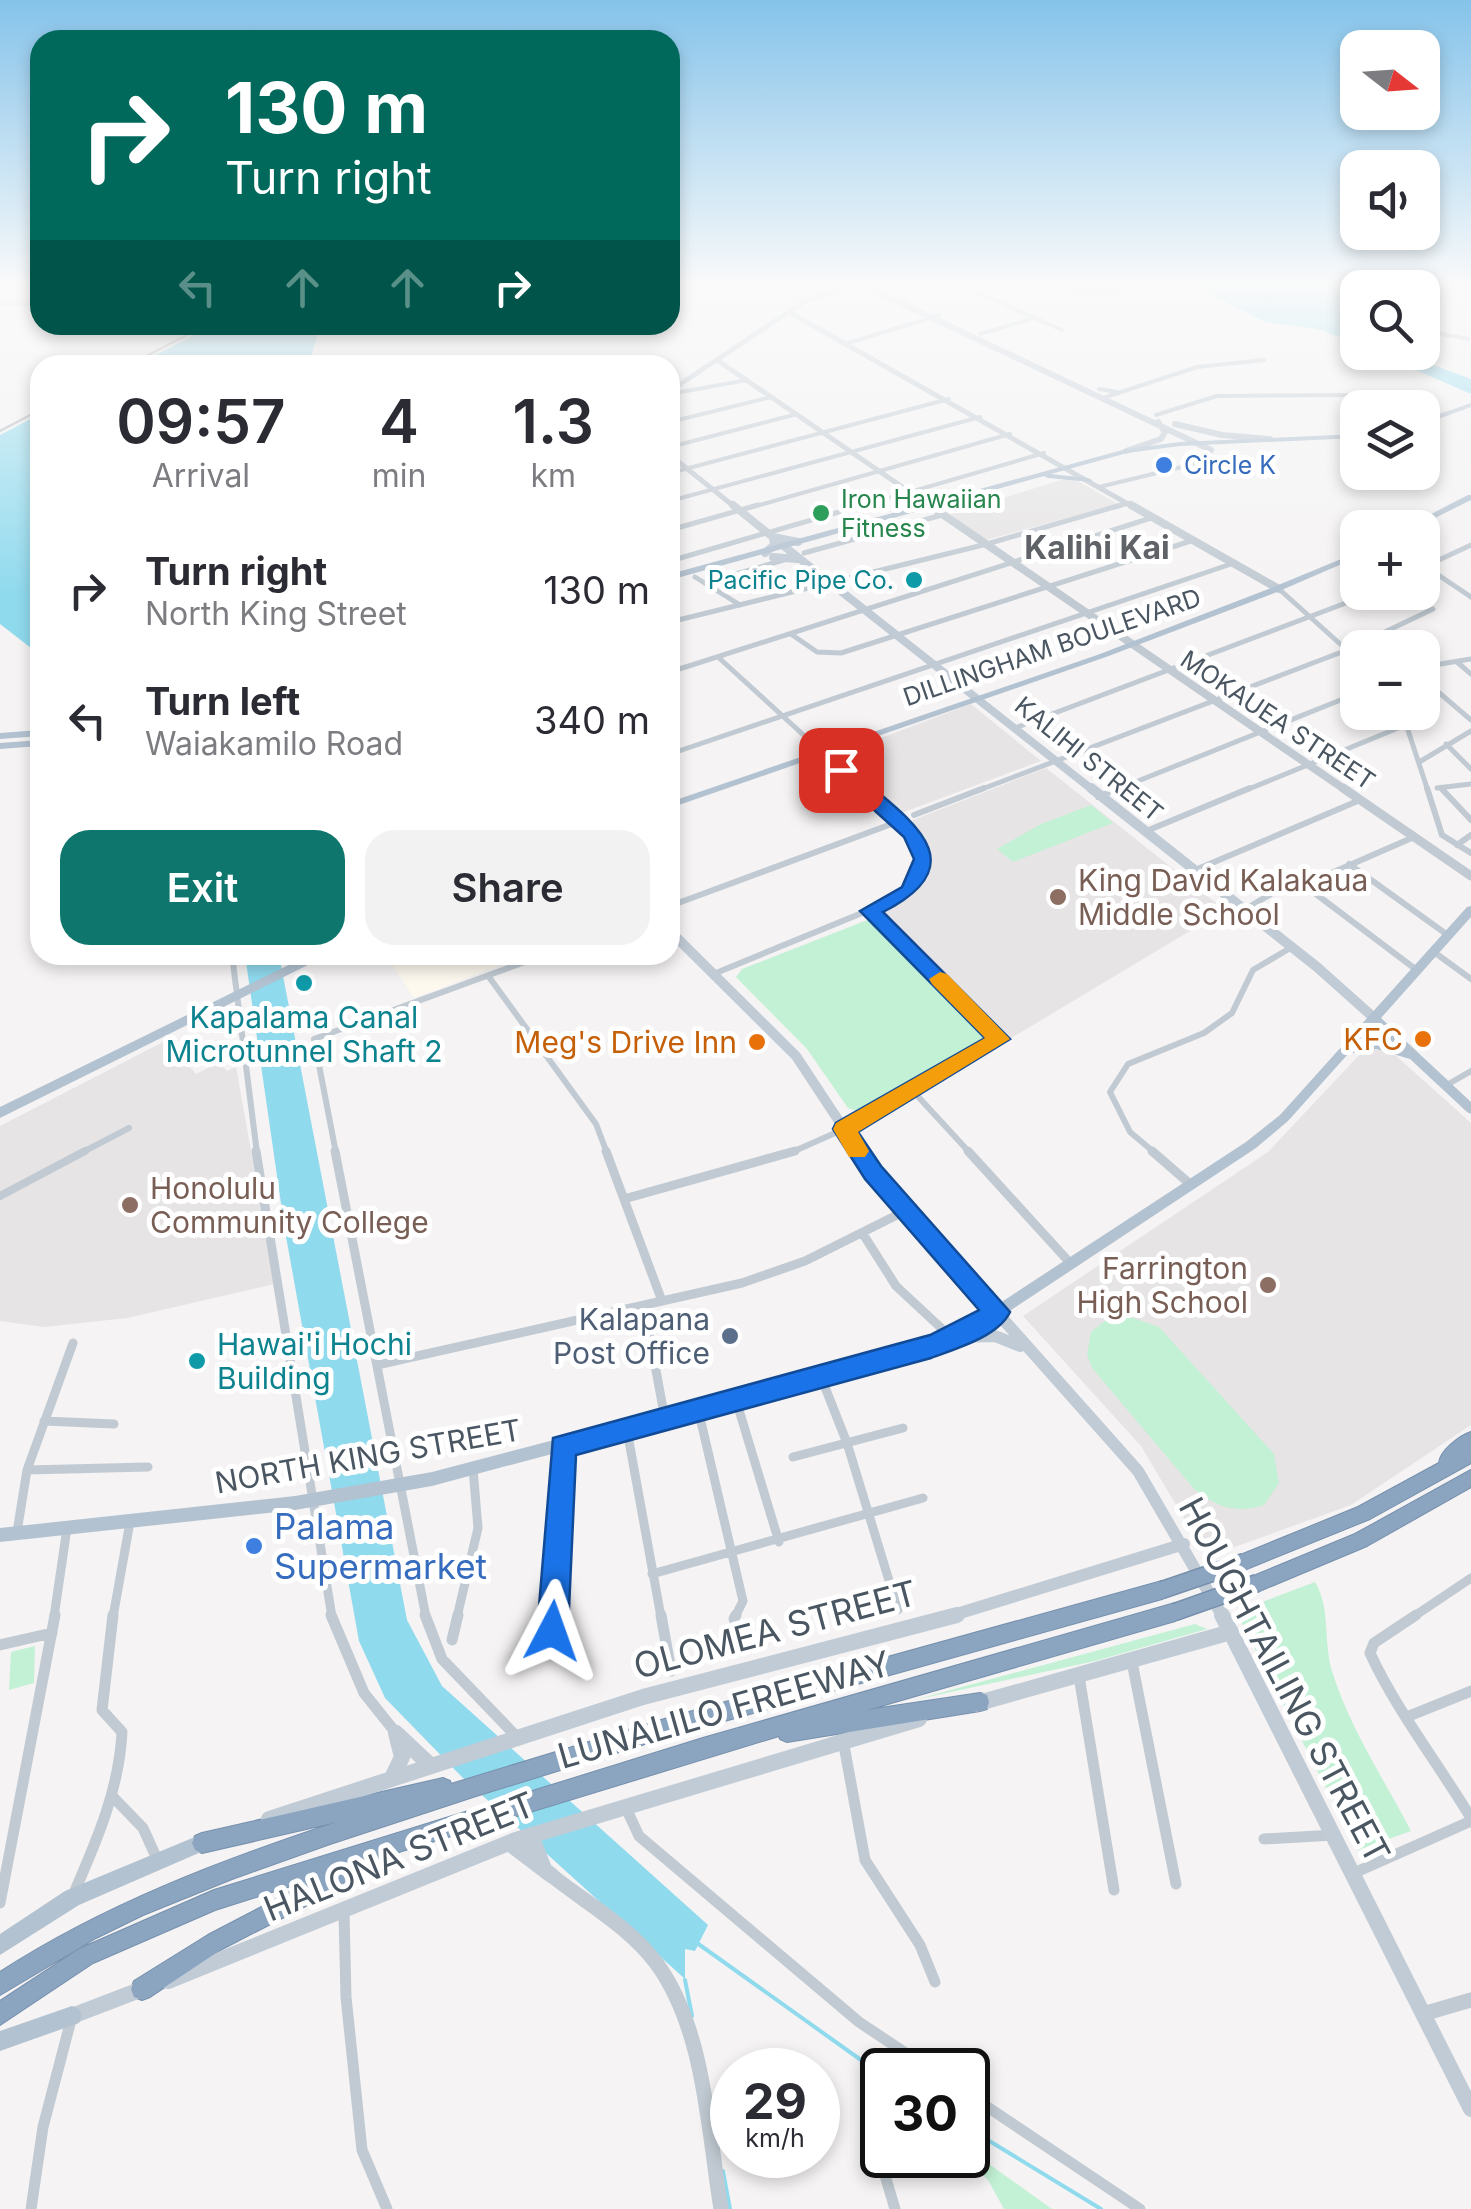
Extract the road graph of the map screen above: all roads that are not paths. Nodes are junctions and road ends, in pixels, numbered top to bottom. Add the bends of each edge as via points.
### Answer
1 (712, 388) edge
2 (759, 388) edge
3 (929, 388) edge
4 (1092, 388) edge
5 (1095, 388) edge
6 (1142, 388) edge
7 (1100, 390) junction
8 (680, 394) edge
9 (1340, 395) edge
10 (1109, 396) junction
11 (1122, 396) junction
12 (772, 397) junction
13 (950, 399) junction
14 (1471, 404) edge
15 (1471, 412) edge
16 (797, 414) junction
17 (980, 417) junction
18 (1440, 418) edge
19 (1161, 419) junction
20 (680, 420) edge
21 (1440, 421) edge
22 (824, 433) junction
23 (1010, 434) junction
24 (1329, 439) junction
25 (1340, 439) edge
26 (1340, 440) edge
27 (680, 445) edge
28 (1207, 445) junction
29 (1126, 450) junction
30 (850, 452) junction
31 (1049, 457) junction
32 (1085, 463) junction
33 (680, 464) edge
34 (1194, 464) dead end
35 (1068, 468) junction
36 (687, 469) junction
37 (680, 471) edge
38 (879, 472) junction
39 (1032, 474) junction
40 (1048, 476) junction
41 (1085, 478) junction
42 (1099, 486) junction
43 (713, 490) junction
44 (909, 492) junction
45 (680, 498) edge
46 (1471, 500) edge
47 (1128, 503) junction
48 (740, 510) junction
49 (938, 513) junction
50 (1440, 514) edge
51 (1440, 516) edge
52 (1154, 518) junction
53 (680, 527) edge
54 (770, 535) junction
55 (1194, 540) junction
56 (987, 544) junction
57 (1471, 545) edge
58 (805, 551) junction
59 (790, 552) junction
60 (769, 555) junction
61 (1440, 558) edge
62 (1340, 560) edge
63 (1014, 562) junction
64 (1235, 562) junction
65 (680, 566) edge
66 (680, 572) edge
67 (680, 572) edge
68 (696, 574) junction
69 (1440, 576) edge
70 (832, 582) junction
71 (705, 583) junction
72 (1050, 586) junction
73 (1277, 587) junction
74 (1471, 597) edge
75 (740, 605) junction
76 (1340, 607) edge
77 (866, 609) junction
78 (1431, 610) edge
79 (1087, 612) junction
80 (1316, 618) junction
81 (680, 620) edge
82 (1389, 630) edge
83 (791, 634) junction
84 (898, 636) junction
85 (1130, 642) junction
86 (1340, 643) edge
87 (1340, 653) edge
88 (718, 657) junction
89 (1471, 659) edge
90 (1456, 662) junction
91 (934, 664) junction
92 (1440, 664) edge
93 (680, 669) edge
94 (1169, 671) junction
95 (1471, 674) edge
96 (1440, 693) edge
97 (975, 696) junction
98 (1214, 700) junction
99 (1340, 700) edge
100 (783, 716) junction
101 (1471, 720) edge
102 (1015, 728) junction
103 (1394, 730) edge
104 (1410, 730) edge
105 (1471, 731) edge
106 (1262, 732) junction
107 (30, 734) edge
108 (0, 736) edge
109 (30, 744) edge
110 (1446, 744) junction
111 (0, 746) edge
112 (819, 749) junction
113 (680, 751) edge
114 (1421, 761) junction
115 (1055, 762) junction
116 (1310, 765) junction
117 (1471, 769) edge
118 (1471, 784) edge
119 (1440, 788) junction
120 (1428, 790) junction
121 (1098, 797) junction
122 (680, 798) edge
123 (1360, 800) junction
124 (914, 816) dead end
125 (1471, 820) edge
126 (897, 822) junction
127 (1144, 832) junction
128 (1415, 836) junction
129 (1471, 836) edge
130 (1457, 845) junction
131 (1471, 853) edge
132 (1350, 864) junction
133 (1194, 871) junction
134 (1471, 876) edge
135 (1300, 882) junction
136 (680, 902) edge
137 (1244, 910) junction
138 (1471, 910) edge
139 (870, 911) junction
140 (1449, 936) junction
141 (680, 940) edge
142 (1292, 947) junction
143 (1434, 952) junction
144 (235, 965) edge
145 (294, 965) edge
146 (519, 965) edge
147 (1418, 971) junction
148 (716, 973) junction
149 (489, 977) junction
150 (1471, 979) edge
151 (243, 992) junction
152 (1373, 1017) junction
153 (1343, 1051) junction
154 (1416, 1059) junction
155 (1471, 1071) edge
156 (1445, 1086) junction
157 (912, 1090) junction
158 (1471, 1109) edge
159 (0, 1113) edge
160 (130, 1128) dead end
161 (844, 1129) junction
162 (1190, 1184) junction
163 (0, 1196) edge
164 (624, 1199) junction
165 (908, 1210) junction
166 (863, 1234) junction
167 (1072, 1264) junction
168 (662, 1301) junction
169 (997, 1312) junction
170 (647, 1322) dead end
171 (955, 1338) junction
172 (73, 1343) dead end
173 (1028, 1351) junction
174 (376, 1365) junction
175 (821, 1377) junction
176 (736, 1400) junction
177 (698, 1409) junction
178 (665, 1419) junction
179 (44, 1421) junction
180 (114, 1424) dead end
181 (904, 1428) dead end
182 (627, 1430) junction
183 (1471, 1439) edge
184 (847, 1443) junction
185 (563, 1447) junction
186 (1471, 1454) edge
187 (792, 1457) dead end
188 (148, 1467) dead end
189 (27, 1470) junction
190 (473, 1470) junction
191 (1471, 1478) edge
192 (399, 1484) junction
193 (1419, 1484) junction
194 (923, 1498) dead end
195 (317, 1499) junction
196 (869, 1514) junction
197 (130, 1522) junction
198 (67, 1528) junction
199 (8, 1533) edge
200 (779, 1542) junction
201 (1184, 1544) junction
202 (732, 1554) junction
203 (652, 1574) junction
204 (1471, 1578) edge
205 (898, 1610) dead end
206 (734, 1619) dead end
207 (552, 1631) dead end
208 (1231, 1632) junction
209 (52, 1634) junction
210 (452, 1640) dead end
211 (0, 1645) edge
212 (1132, 1662) junction
213 (671, 1671) dead end
214 (1079, 1676) junction
215 (1471, 1691) edge
216 (980, 1702) junction
217 (1409, 1716) junction
218 (396, 1734) junction
219 (509, 1740) junction
220 (844, 1740) junction
221 (703, 1748) junction
222 (429, 1764) junction
223 (392, 1777) junction
224 (464, 1786) junction
225 (114, 1798) junction
226 (625, 1806) junction
227 (472, 1819) junction
228 (1471, 1820) edge
229 (1334, 1835) junction
230 (520, 1839) junction
231 (1264, 1839) dead end
232 (202, 1843) junction
233 (157, 1859) junction
234 (1354, 1872) junction
235 (551, 1875) joint
236 (1176, 1884) dead end
237 (1114, 1890) dead end
238 (72, 1898) junction
239 (0, 1902) edge
240 (344, 1913) junction
241 (0, 1945) edge
242 (935, 1982) dead end
243 (0, 1984) edge
244 (142, 1989) junction
245 (1471, 2000) edge
246 (0, 2014) edge
247 (1423, 2014) junction
248 (72, 2016) junction
249 (0, 2041) edge
250 (900, 2048) edge
251 (990, 2109) edge
252 (1471, 2109) edge
253 (886, 2178) edge
254 (31, 2209) edge
255 (386, 2209) edge
256 (721, 2209) edge
257 (895, 2209) edge
258 (1140, 2209) edge

1 - 8 street
2 - 12 street, MOKAUEA STREET
3 - 13 street
4 - 10 main road
5 - 7 main road
6 - 11 street
7 - 10 main road
7 - 11 street
9 - 19 street via 1217,396
10 - 11 main road
10 - 19 main road
11 - 19 main road
12 - 16 street, MOKAUEA STREET
12 - 20 street
13 - 17 street
13 - 22 street
14 - 18 main road
15 - 21 main road
16 - 22 street, MOKAUEA STREET
16 - 27 street
17 - 23 street
17 - 30 street
19 - 24 main road via 1236,437
19 - 28 main road
19 - 29 main road via 1162,438
22 - 30 street, MOKAUEA STREET
22 - 36 street
23 - 31 street
23 - 38 street
24 - 25 main road
24 - 28 main road
26 - 28 main road
28 - 29 main road
28 - 32 main road
29 - 32 main road
30 - 38 street, MOKAUEA STREET
30 - 43 street
31 - 32 main road
31 - 35 street
31 - 39 main road
31 - 44 street
32 - 35 main road
32 - 41 main road
33 - 36 street
34 - 42 street
35 - 39 main road
35 - 40 main road
35 - 41 street
36 - 37 street
36 - 43 street
38 - 44 street, MOKAUEA STREET
38 - 48 street
39 - 49 main road
40 - 41 main road
40 - 49 main road
41 - 42 street
42 - 47 street
43 - 45 street
43 - 48 street
44 - 49 street, MOKAUEA STREET
44 - 54 street
46 - 50 main road
46 - 51 main road
47 - 52 street
47 - 56 street
48 - 53 street
48 - 54 street
49 - 56 street, MOKAUEA STREET
49 - 58 main road
49 - 58 main road
52 - 55 street
52 - 63 street
54 - 58 main road
54 - 59 street
54 - 60 main road
54 - 65 street
55 - 64 street
55 - 72 street
56 - 63 street, MOKAUEA STREET
56 - 70 street
57 - 61 street
58 - 59 main road
58 - 70 main road, KALIHI STREET
59 - 60 main road
59 - 71 street
60 - 68 main road
62 - 73 main road, DILLINGHAM BOULEVARD
63 - 72 street, MOKAUEA STREET
63 - 77 street
64 - 73 street
64 - 79 street
66 - 68 main road
67 - 68 main road
68 - 71 street
69 - 74 street
70 - 75 street
70 - 77 main road, KALIHI STREET
71 - 75 street
72 - 79 street, MOKAUEA STREET
72 - 84 street
73 - 80 street
73 - 85 main road, DILLINGHAM BOULEVARD
75 - 81 street
76 - 80 street
77 - 83 street
77 - 84 main road, KALIHI STREET
78 - 82 street
79 - 85 street, MOKAUEA STREET
79 - 91 street
80 - 86 street
80 - 94 street
83 - 84 street via 828,655
83 - 88 street
84 - 91 main road, KALIHI STREET
85 - 94 street, MOKAUEA STREET
85 - 97 main road, DILLINGHAM BOULEVARD
87 - 98 street
88 - 93 street
88 - 100 street
89 - 90 street
90 - 92 street
90 - 95 street
91 - 97 main road, KALIHI STREET
91 - 100 street
94 - 98 street, MOKAUEA STREET
94 - 102 street
96 - 101 street
97 - 102 main road, KALIHI STREET
97 - 112 main road, DILLINGHAM BOULEVARD
98 - 106 street, MOKAUEA STREET
98 - 115 street
99 - 106 street
100 - 112 street
100 - 113 street
102 - 115 main road, KALIHI STREET
103 - 116 street
104 - 114 street
105 - 110 street
106 - 116 street, MOKAUEA STREET
106 - 121 street
107 - 108 main road
109 - 111 main road
110 - 114 street
110 - 117 street
112 - 122 main road, DILLINGHAM BOULEVARD
112 - 126 street
114 - 120 street
115 - 121 main road, KALIHI STREET
115 - 124 street
116 - 123 street, MOKAUEA STREET
116 - 127 street
118 - 119 street
119 - 120 street
119 - 125 street
120 - 130 street via 1442,834
121 - 127 main road, KALIHI STREET
123 - 128 street, MOKAUEA STREET
123 - 133 street
126 - 136 street
126 - 139 street via 918,842 921,874 909,891
127 - 133 main road, KALIHI STREET
128 - 132 street
128 - 134 street, MOKAUEA STREET
129 - 130 street
130 - 131 street
132 - 135 street
132 - 140 street
133 - 137 main road, KALIHI STREET
135 - 137 street
135 - 147 street
137 - 142 main road, KALIHI STREET
138 - 140 main road, NORTH KING STREET
139 - 148 street
139 - 157 street via 1000,1039
140 - 143 main road, NORTH KING STREET
141 - 148 main road, HOUGHTAILING STREET
142 - 152 main road, KALIHI STREET
142 - 162 street via 1254,970 1232,1013 1204,1033 1128,1064 1110,1092 1130,1132
143 - 147 main road, NORTH KING STREET
143 - 150 street
144 - 151 street
145 - 151 main road
146 - 149 street
147 - 152 main road, NORTH KING STREET
148 - 161 main road, HOUGHTAILING STREET via 796,1056
149 - 164 street via 596,1124
149 - 174 street via 314,1039
151 - 159 main road
151 - 195 street
152 - 153 main road, NORTH KING STREET
152 - 154 main road, KALIHI STREET
153 - 154 main road via 1376,1046
153 - 162 main road, NORTH KING STREET via 1284,1118
154 - 156 main road, KALIHI STREET
155 - 156 street
156 - 158 main road, KALIHI STREET
157 - 161 street
157 - 167 street
160 - 163 street
161 - 164 street via 734,1174
161 - 165 main road, HOUGHTAILING STREET
162 - 167 main road, NORTH KING STREET
164 - 168 street
165 - 166 street
165 - 169 main road, HOUGHTAILING STREET
166 - 168 street via 742,1283
166 - 171 street via 880,1266
167 - 169 main road, NORTH KING STREET
168 - 174 street
169 - 171 main road, NORTH KING STREET
169 - 173 main road, HOUGHTAILING STREET
170 - 178 street
171 - 173 main road via 995,1336
171 - 175 main road, NORTH KING STREET
172 - 179 street
173 - 201 main road, HOUGHTAILING STREET via 1138,1471
174 - 192 street
175 - 176 main road, NORTH KING STREET
175 - 184 street
176 - 177 main road, NORTH KING STREET
176 - 200 street
177 - 178 main road, NORTH KING STREET
177 - 202 street
178 - 182 main road, NORTH KING STREET
179 - 180 street
179 - 189 street
181 - 184 street
182 - 185 main road, NORTH KING STREET
182 - 203 street
183 - 193 highway
184 - 187 street
184 - 196 street
185 - 190 main road, NORTH KING STREET
185 - 207 street
186 - 193 highway, LUNALILO FREEWAY
188 - 189 street
189 - 199 street
190 - 192 main road, NORTH KING STREET
190 - 210 street via 478,1528
191 - 221 highway, LUNALILO FREEWAY, bridge via 1361,1540 1258,1583
192 - 195 main road, NORTH KING STREET
192 - 219 street via 422,1607 442,1659
193 - 224 highway, LUNALILO FREEWAY, bridge via 1349,1520 1162,1590
194 - 196 street
195 - 197 main road, NORTH KING STREET
195 - 218 street via 331,1615 342,1649 364,1693
196 - 200 street
196 - 205 street
197 - 198 main road, NORTH KING STREET
197 - 225 street via 102,1710 122,1732
198 - 199 main road, NORTH KING STREET
198 - 209 street
200 - 202 street
201 - 208 main road, HOUGHTAILING STREET
201 - 219 main road, OLOMEA STREET
202 - 203 street
202 - 206 street via 743,1601
203 - 213 street
204 - 217 street via 1371,1646 1373,1665
208 - 212 main road, HALONA STREET
208 - 229 main road, HOUGHTAILING STREET
209 - 211 street
209 - 239 street
212 - 214 main road, HALONA STREET
212 - 236 street
214 - 216 main road, HALONA STREET
214 - 237 street
215 - 217 street
216 - 220 main road, HALONA STREET
216 - 221 highway
217 - 228 street
218 - 222 main road
218 - 223 main road via 401,1762
219 - 222 main road, OLOMEA STREET
220 - 226 main road, HALONA STREET
220 - 242 street via 865,1860 920,1945
221 - 227 highway, LUNALILO FREEWAY
222 - 223 main road, OLOMEA STREET
223 - 232 main road, OLOMEA STREET
224 - 232 highway
224 - 243 highway, LUNALILO FREEWAY via 180,1887 36,1958
225 - 233 street via 143,1828
225 - 238 street
226 - 230 main road, HALONA STREET
226 - 250 street via 639,1836 825,1995
227 - 244 highway via 290,1902
227 - 246 highway, LUNALILO FREEWAY via 180,1913 86,1956
228 - 234 street
229 - 231 street
229 - 234 main road, HOUGHTAILING STREET
230 - 235 main road
230 - 240 main road, HALONA STREET
232 - 233 main road, OLOMEA STREET
233 - 238 main road, OLOMEA STREET
234 - 247 main road, HOUGHTAILING STREET
235 - 256 street via 668,1979
238 - 241 main road, OLOMEA STREET
240 - 244 main road, HALONA STREET
240 - 255 street via 362,2150
244 - 248 main road, HALONA STREET
245 - 247 street
247 - 252 main road, HOUGHTAILING STREET
248 - 249 main road, HALONA STREET
248 - 254 street via 43,2127
251 - 258 street
253 - 257 street

